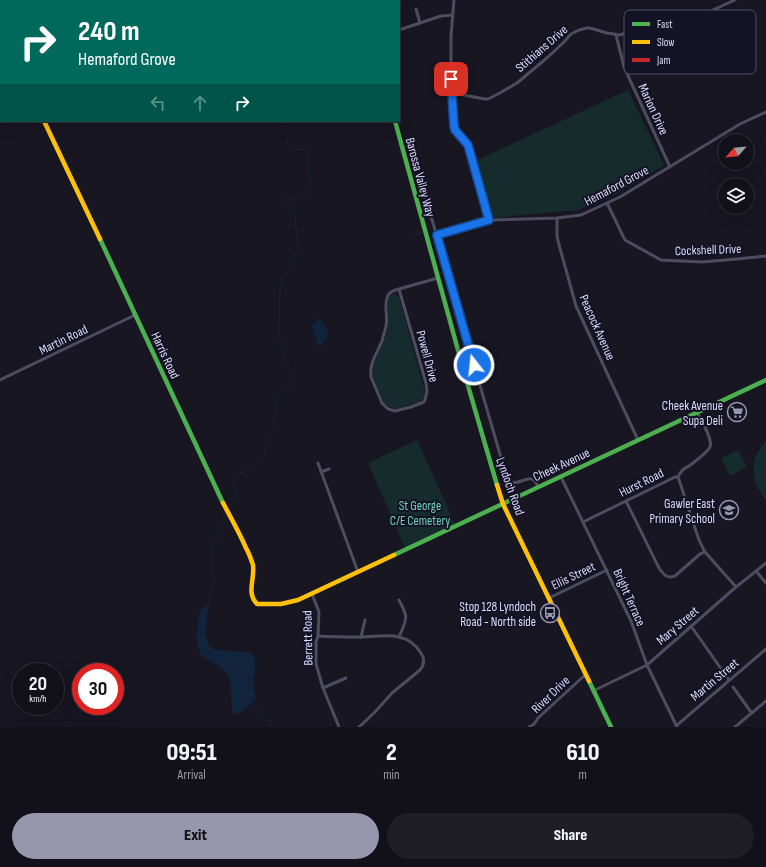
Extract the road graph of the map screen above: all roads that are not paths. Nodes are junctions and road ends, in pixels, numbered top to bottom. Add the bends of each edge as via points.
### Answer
1 (454, 0) edge
2 (735, 0) edge
3 (416, 9) dead end
4 (713, 10) edge
5 (452, 15) junction
6 (420, 23) junction
7 (400, 30) edge
8 (624, 33) edge
9 (616, 35) junction
10 (624, 67) edge
11 (627, 74) edge
12 (453, 93) junction
13 (766, 112) edge
14 (44, 122) edge
15 (394, 122) edge
16 (670, 167) junction
17 (424, 192) dead end
18 (608, 203) junction
19 (557, 218) junction
20 (489, 220) junction
21 (437, 235) junction
22 (427, 238) joint
23 (766, 256) edge
24 (438, 278) junction
25 (399, 289) junction
26 (135, 315) junction
27 (0, 380) edge
28 (766, 380) edge
29 (697, 412) junction
30 (638, 440) junction
31 (318, 462) dead end
32 (329, 469) dead end
33 (321, 472) junction
34 (561, 477) junction
35 (678, 477) junction
36 (538, 488) junction
37 (626, 501) junction
38 (503, 504) junction
39 (583, 522) junction
40 (705, 552) junction
41 (766, 563) edge
42 (607, 570) junction
43 (756, 571) junction
44 (358, 572) junction
45 (766, 583) edge
46 (736, 587) junction
47 (312, 594) junction
48 (549, 598) junction
49 (399, 600) dead end
50 (256, 602) joint
51 (365, 620) dead end
52 (691, 626) junction
53 (318, 636) junction
54 (362, 637) junction
55 (399, 637) junction
56 (766, 649) edge
57 (647, 664) junction
58 (586, 675) junction
59 (346, 678) dead end
60 (729, 680) junction
61 (733, 687) dead end
62 (324, 688) junction
63 (593, 691) junction
64 (765, 703) edge
65 (752, 712) junction
66 (676, 726) edge
67 (339, 727) edge
68 (359, 727) edge
69 (529, 727) edge
70 (611, 727) edge
71 (735, 727) edge

1 - 5 street
2 - 4 street
3 - 6 street
5 - 6 street
5 - 12 street
6 - 7 street
8 - 9 street
9 - 10 street, Marion Drive
9 - 12 street, Stithians Drive via 592,28 571,34 517,83 488,99
11 - 16 street, Marion Drive
12 - 20 street via 455,130 468,145
13 - 16 street, Hemaford Grove via 740,124
14 - 26 street, Harris Road
15 - 22 street, Barossa Valley Way
16 - 18 street, Hemaford Grove
17 - 21 street
18 - 19 street, Hemaford Grove via 577,216
18 - 23 street, Cockshell Drive via 625,240 661,260 702,262
19 - 20 street, Hemaford Grove
19 - 30 street, Peacock Avenue via 558,241 576,306
20 - 21 street, Hemaford Grove
21 - 36 street via 506,475 512,483 532,479
22 - 24 street, Lyndoch Road
24 - 25 street, Powell Drive
24 - 38 street, Lyndoch Road
25 - 25 street, Powell Drive via 389,293 386,299 387,324 370,372 382,403 395,411 421,403 427,392
26 - 27 street, Martin Road
26 - 50 street, Harris Road via 251,559 251,597
28 - 29 street, Cheek Avenue
29 - 30 street, Cheek Avenue
29 - 35 street, Hurst Road via 710,439 710,445 707,452 686,467
30 - 34 street, Cheek Avenue
31 - 33 street
32 - 33 street
33 - 44 street
34 - 36 street, Cheek Avenue
34 - 39 street, Bright Terrace
35 - 37 street, Hurst Road
35 - 40 street
36 - 38 street, Cheek Avenue
37 - 39 street, Hurst Road
37 - 40 street via 659,568 666,576 675,576
38 - 44 street, Cheek Avenue
38 - 48 street, Lyndoch Road
39 - 42 street, Bright Terrace
40 - 46 street
41 - 43 street, Mary Street
42 - 48 street, Ellis Street
42 - 57 street, Bright Terrace via 631,621
43 - 45 street
43 - 46 street, Mary Street
44 - 47 street, Cheek Avenue
46 - 52 street, Mary Street
47 - 50 street, Cheek Avenue via 296,602
47 - 53 street, Berrett Road via 319,612
48 - 58 street, Lyndoch Road
49 - 55 street via 406,620
51 - 54 street
52 - 57 street, Mary Street
52 - 60 street
53 - 54 street
53 - 62 street, Berrett Road via 316,664
54 - 55 street
55 - 68 street via 410,642 422,654 423,667 392,693
56 - 60 street, Martin Street
57 - 63 street, Mary Street
57 - 66 street, Bright Terrace
58 - 63 street, Lyndoch Road
58 - 69 street, River Drive
59 - 62 street
60 - 66 street, Martin Street
61 - 65 street
62 - 67 street, Berrett Road
63 - 70 street, Lyndoch Road
64 - 65 street
65 - 71 street

